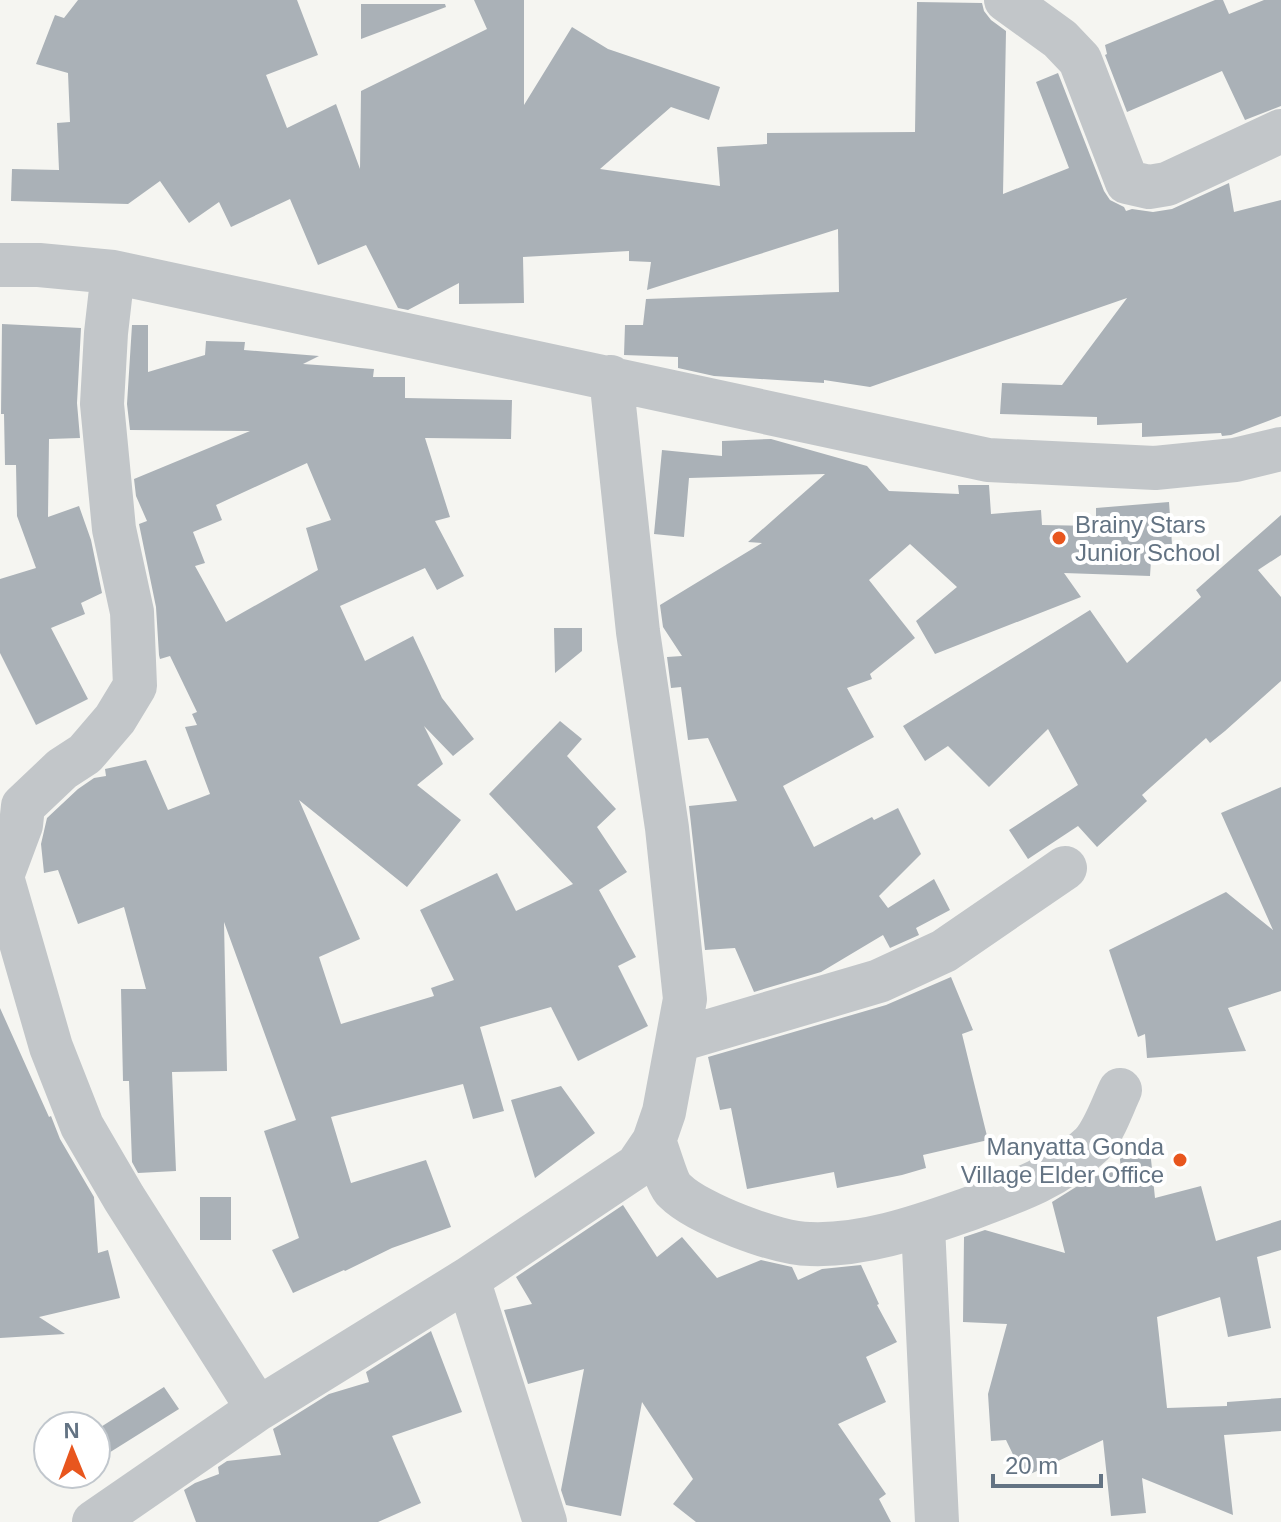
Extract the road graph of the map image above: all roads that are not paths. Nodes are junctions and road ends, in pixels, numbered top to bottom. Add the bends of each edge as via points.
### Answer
1 (1006, 0) edge
2 (1281, 131) edge
3 (0, 265) edge
4 (113, 272) junction
5 (611, 377) junction
6 (1281, 449) edge
7 (1065, 868) dead end
8 (1, 873) edge
9 (679, 1040) junction
10 (1120, 1090) dead end
11 (654, 1141) junction
12 (923, 1226) junction
13 (468, 1279) junction
14 (258, 1409) junction
15 (94, 1522) edge
16 (545, 1522) edge
17 (937, 1522) edge

1 - 2 street via 1080,60 1127,182 1167,184
3 - 4 street
4 - 5 street
4 - 8 street via 102,404 114,529 132,612 135,686 85,754 23,806 21,825
5 - 6 street via 988,460 1155,468 1235,460
5 - 9 street via 685,999
7 - 9 street via 944,951 879,981
8 - 14 street via 51,1047 82,1126
9 - 11 street
10 - 12 street via 1095,1141 1072,1161 1003,1197
11 - 12 street via 674,1191 736,1226 808,1244
11 - 13 street via 637,1166
12 - 17 street
13 - 14 street
13 - 16 street
14 - 15 street

